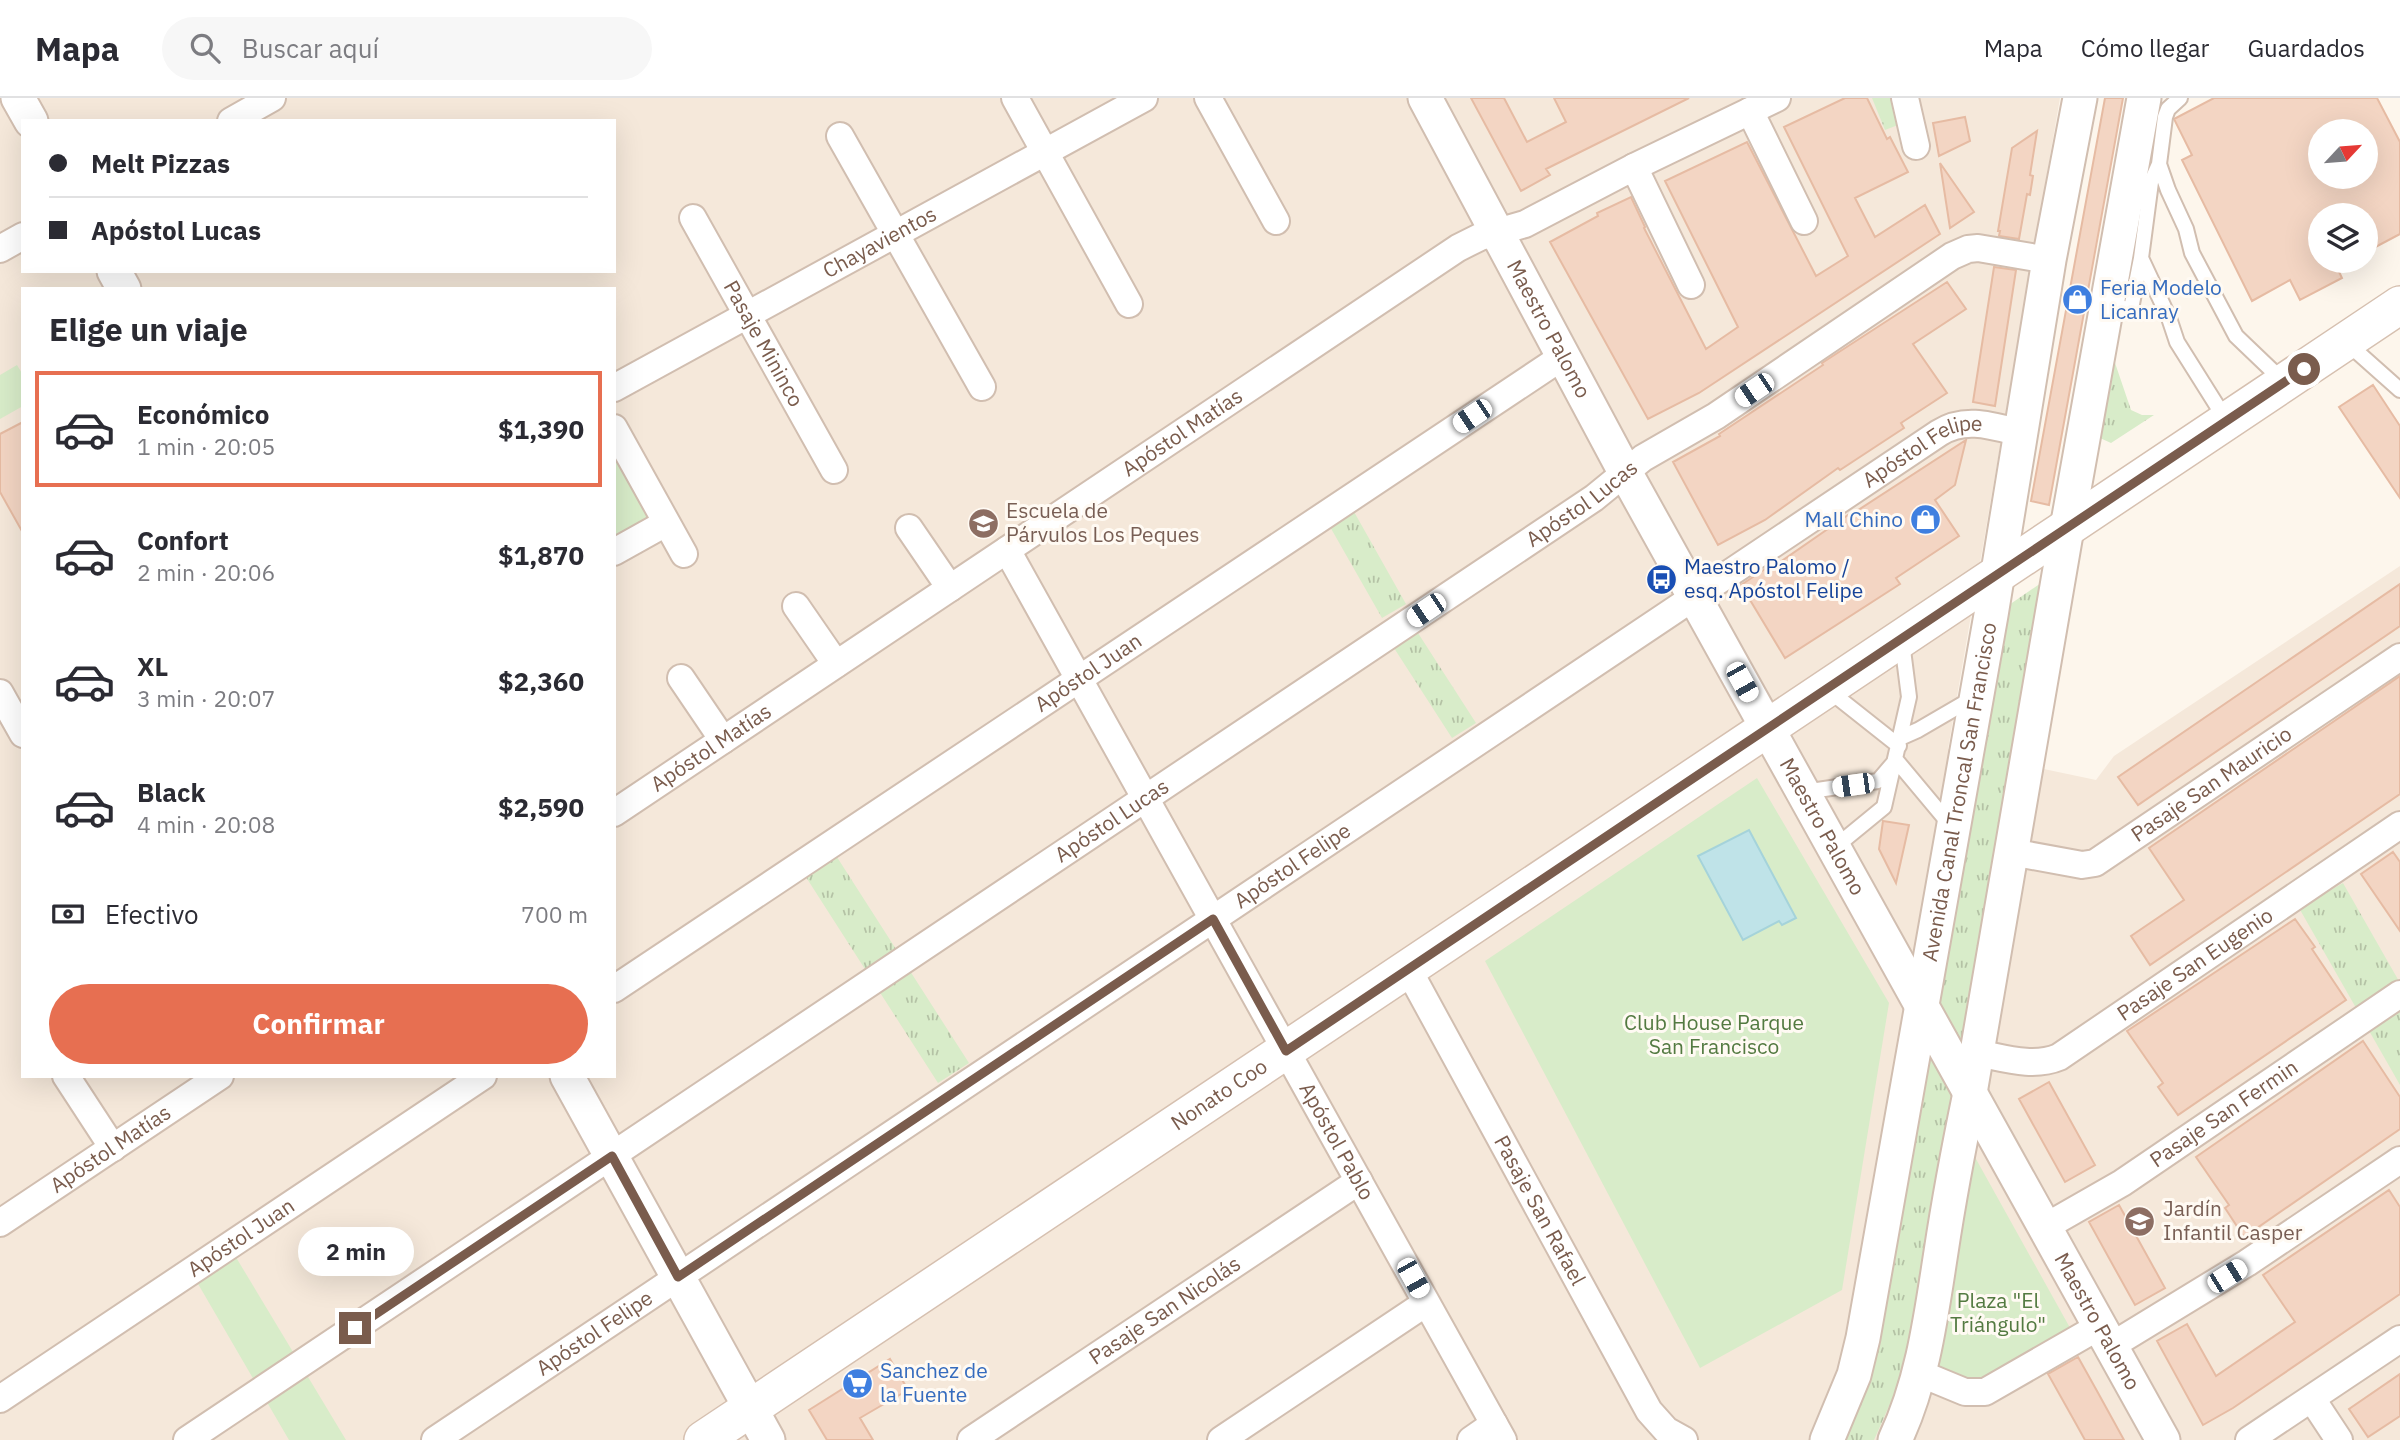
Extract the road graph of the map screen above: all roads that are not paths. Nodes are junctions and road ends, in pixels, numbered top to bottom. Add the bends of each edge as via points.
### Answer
1 (18, 98) edge
2 (272, 98) edge
3 (1015, 98) edge
4 (1144, 98) edge
5 (1208, 98) edge
6 (1425, 98) edge
7 (1777, 98) edge
8 (1905, 98) edge
9 (2080, 98) edge
10 (2180, 98) edge
11 (2161, 102) edge
12 (1750, 111) junction
13 (30, 119) edge
14 (235, 119) edge
15 (840, 136) dead end
16 (1916, 146) dead end
17 (1045, 153) junction
18 (2158, 164) junction
19 (1634, 167) junction
20 (693, 218) dead end
21 (1276, 221) dead end
22 (1804, 221) dead end
23 (895, 234) junction
24 (1497, 234) junction
25 (21, 237) edge
26 (0, 249) edge
27 (2141, 258) junction
28 (2049, 260) junction
29 (1691, 285) dead end
30 (1129, 304) dead end
31 (2400, 305) edge
32 (2119, 307) junction
33 (747, 315) junction
34 (2345, 341) junction
35 (1562, 357) junction
36 (2284, 382) junction
37 (2398, 385) edge
38 (616, 387) edge
39 (982, 387) dead end
40 (2226, 421) junction
41 (616, 432) edge
42 (2021, 433) junction
43 (834, 470) dead end
44 (1625, 472) junction
45 (666, 523) junction
46 (909, 528) dead end
47 (2067, 528) junction
48 (1007, 550) junction
49 (616, 551) edge
50 (684, 554) dead end
51 (1998, 574) junction
52 (950, 588) junction
53 (1694, 597) junction
54 (796, 606) dead end
55 (1902, 638) junction
56 (2400, 657) edge
57 (836, 664) junction
58 (681, 678) dead end
59 (1079, 678) junction
60 (1826, 688) junction
61 (0, 693) edge
62 (1977, 695) junction
63 (15, 722) edge
64 (1767, 729) junction
65 (723, 740) junction
66 (1898, 748) junction
67 (1802, 792) junction
68 (1145, 797) junction
69 (616, 812) edge
70 (2400, 825) edge
71 (1953, 828) junction
72 (1833, 848) junction
73 (2011, 852) junction
74 (1213, 919) junction
75 (1408, 969) junction
76 (616, 988) edge
77 (2400, 994) edge
78 (1922, 1006) junction
79 (1286, 1051) junction
80 (1977, 1053) junction
81 (67, 1078) edge
82 (217, 1078) edge
83 (480, 1078) edge
84 (569, 1078) edge
85 (1970, 1093) junction
86 (113, 1148) junction
87 (612, 1156) junction
88 (2400, 1160) edge
89 (1359, 1181) junction
90 (0, 1223) edge
91 (2045, 1227) junction
92 (678, 1277) junction
93 (1426, 1303) junction
94 (2105, 1336) junction
95 (2400, 1339) edge
96 (1919, 1373) junction
97 (0, 1399) edge
98 (2312, 1399) junction
99 (750, 1408) junction
100 (1499, 1432) edge
101 (187, 1440) edge
102 (435, 1440) edge
103 (703, 1440) edge
104 (768, 1440) edge
105 (971, 1440) edge
106 (1221, 1440) edge
107 (1471, 1440) edge
108 (1684, 1440) edge
109 (1827, 1440) edge
110 (1895, 1440) edge
111 (2163, 1440) edge
112 (2249, 1440) edge
113 (2339, 1440) edge

1 - 13 street
2 - 14 street
3 - 17 street
4 - 17 street, Chayavientos
5 - 21 street
6 - 24 street, Maestro Palomo
7 - 12 street, Apóstol Matías
8 - 16 street
9 - 28 street, Avenida Canal Troncal San Francisco
10 - 11 lane
11 - 18 lane
11 - 32 street
12 - 19 street, Apóstol Matías
12 - 22 street
15 - 23 street
17 - 23 street, Chayavientos
17 - 30 street
18 - 27 lane via 2151,182
18 - 36 lane via 2192,253 2236,336
19 - 24 street, Apóstol Matías
19 - 29 street
20 - 33 street, Pasaje Mininco
23 - 33 street, Chayavientos
23 - 39 street
24 - 35 street, Maestro Palomo
24 - 48 street, Apóstol Matías via 1458,248
25 - 26 street
27 - 32 lane
27 - 40 lane via 2177,342
28 - 42 street, Avenida Canal Troncal San Francisco
28 - 44 street, Apóstol Lucas via 1988,248 1960,252
31 - 34 main road, Nonato Coo
32 - 47 street
33 - 38 street, Chayavientos
33 - 43 street, Pasaje Mininco
34 - 36 main road, Nonato Coo
34 - 37 lane
35 - 44 street, Maestro Palomo
35 - 59 street, Apóstol Juan
36 - 40 main road, Nonato Coo
40 - 47 main road, Nonato Coo
41 - 45 street
42 - 51 street, Avenida Canal Troncal San Francisco
42 - 53 street, Apóstol Felipe via 1965,423 1947,428
44 - 53 street, Maestro Palomo
44 - 68 street, Apóstol Lucas via 1594,498
45 - 49 street
45 - 50 street
46 - 52 street
47 - 51 main road, Nonato Coo
47 - 73 street
48 - 52 street, Apóstol Matías
48 - 59 street, Apóstol Pablo
51 - 55 main road, Nonato Coo
51 - 62 street, Avenida Canal Troncal San Francisco
52 - 57 street, Apóstol Matías
53 - 64 street, Maestro Palomo
53 - 74 street, Apóstol Felipe
54 - 57 street
55 - 60 main road, Nonato Coo
55 - 66 lane via 1909,697
56 - 73 street, Pasaje San Mauricio via 2095,863 2082,865
57 - 65 street, Apóstol Matías
58 - 65 street
59 - 68 street, Apóstol Pablo
59 - 76 street, Apóstol Juan
60 - 64 main road, Nonato Coo
60 - 66 lane
61 - 63 street
62 - 66 lane
62 - 71 street, Avenida Canal Troncal San Francisco
64 - 67 street, Maestro Palomo
64 - 75 main road, Nonato Coo
65 - 69 street, Apóstol Matías
66 - 67 lane via 1878,781
66 - 71 lane via 1910,779
66 - 72 lane via 1884,807
67 - 72 street, Maestro Palomo
68 - 74 street, Apóstol Pablo
68 - 87 street, Apóstol Lucas
70 - 80 street, Pasaje San Eugenio via 2059,1057 2040,1063
71 - 78 street, Avenida Canal Troncal San Francisco
72 - 78 street, Maestro Palomo
73 - 80 street
74 - 79 street, Apóstol Pablo
74 - 92 street, Apóstol Felipe
75 - 79 main road, Nonato Coo
75 - 108 street, Pasaje San Rafael via 1649,1411 1666,1430
77 - 91 street, Pasaje San Fermin via 2122,1183
78 - 85 street, Maestro Palomo
78 - 109 street, Avenida Canal Troncal San Francisco via 1863,1338 1854,1375
79 - 89 street, Apóstol Pablo
79 - 99 main road, Nonato Coo
80 - 85 street
81 - 86 street
82 - 86 street, Apóstol Matías
83 - 97 street, Apóstol Juan
84 - 87 street
85 - 91 street, Maestro Palomo
85 - 96 street
86 - 90 street, Apóstol Matías
87 - 92 street
87 - 101 street, Apóstol Lucas
88 - 94 street via 2237,1270
89 - 93 street, Apóstol Pablo
89 - 105 street, Pasaje San Nicolás
91 - 94 street, Maestro Palomo
92 - 99 street
92 - 102 street, Apóstol Felipe
93 - 100 street, Apóstol Pablo
93 - 106 street
94 - 96 street via 1985,1391 1965,1392
94 - 111 street, Maestro Palomo
95 - 98 street
96 - 110 street
98 - 112 street
98 - 113 street
99 - 103 main road, Nonato Coo
99 - 104 street
100 - 107 street

